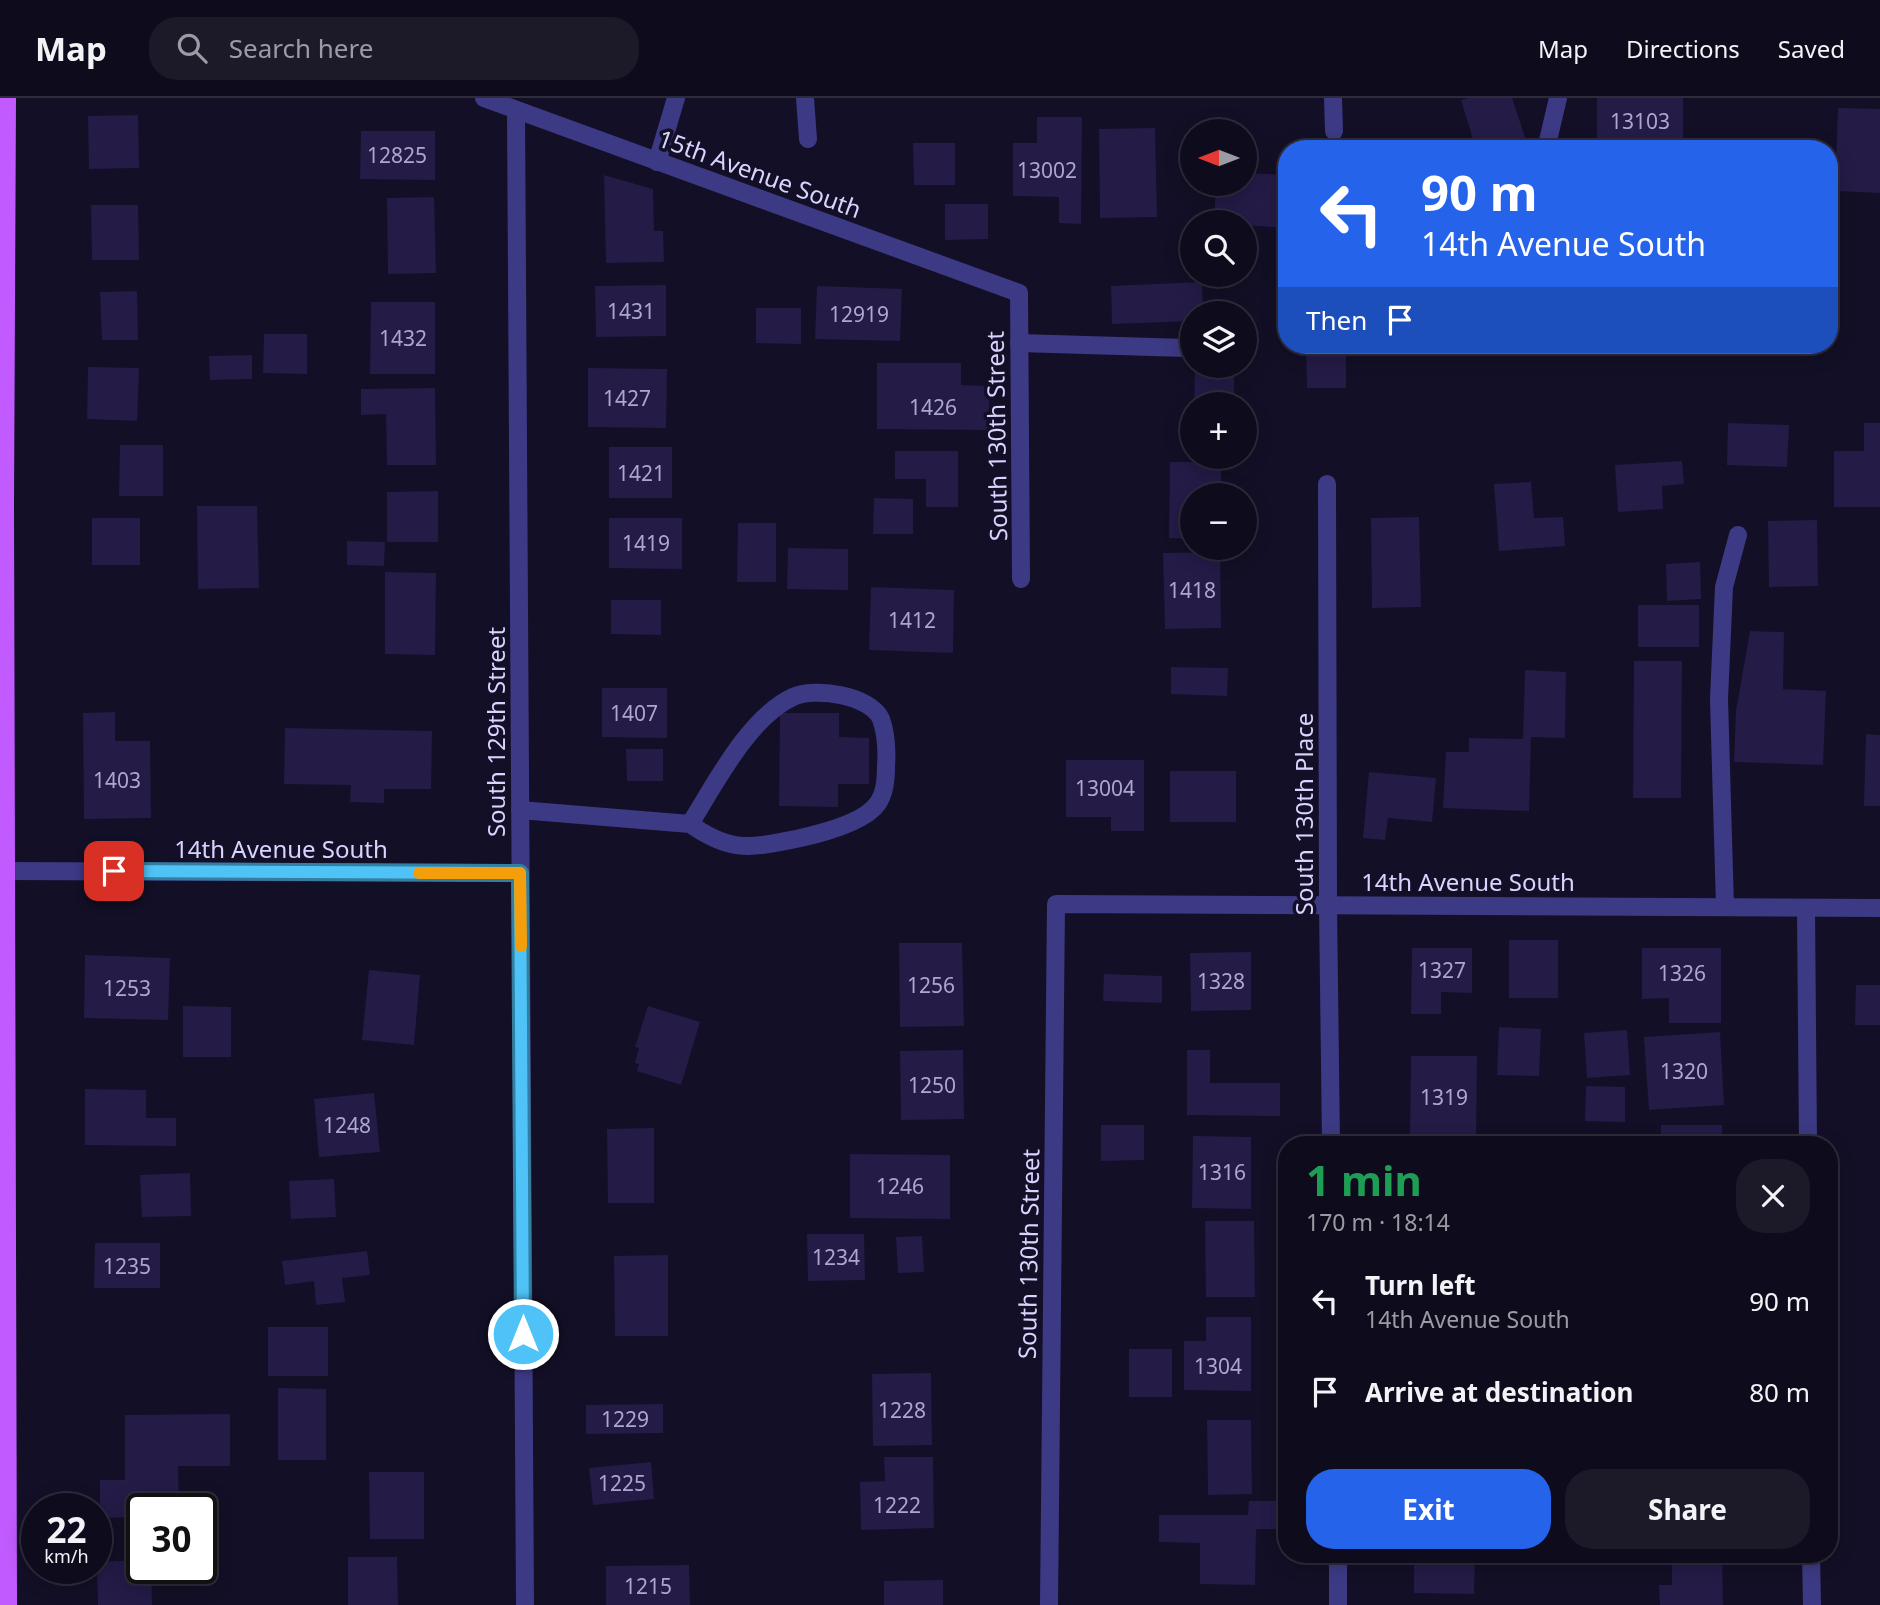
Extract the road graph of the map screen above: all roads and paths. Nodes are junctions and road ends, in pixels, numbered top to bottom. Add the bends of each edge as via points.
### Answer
1 (8, 98) edge
2 (484, 98) edge
3 (676, 98) edge
4 (805, 98) edge
5 (1333, 98) edge
6 (1558, 98) edge
7 (516, 110) junction
8 (1334, 131) dead end
9 (808, 139) dead end
10 (1548, 140) edge
11 (657, 162) junction
12 (1019, 293) joint
13 (1019, 342) junction
14 (1180, 348) edge
15 (1327, 484) dead end
16 (3, 505) edge
17 (1738, 535) dead end
18 (1021, 579) dead end
19 (520, 810) junction
20 (690, 824) junction
21 (4, 871) edge
22 (520, 873) junction
23 (1056, 904) joint
24 (1328, 905) junction
25 (1725, 907) junction
26 (1806, 908) junction
27 (1880, 908) edge
28 (1332, 1136) edge
29 (1808, 1136) edge
30 (1338, 1563) edge
31 (1811, 1563) edge
32 (8, 1605) edge
33 (525, 1605) edge
34 (1049, 1605) edge
35 (1338, 1605) edge
36 (1812, 1605) edge

1 - 16 main road
2 - 7 street, 15th Avenue South
3 - 11 street
4 - 9 street
5 - 8 street
6 - 10 street
7 - 11 street, 15th Avenue South
7 - 19 street, South 129th Street
11 - 12 street, 15th Avenue South
12 - 13 street, South 130th Street
13 - 14 street
13 - 18 street, South 130th Street
15 - 24 street, South 130th Place
16 - 21 main road
17 - 25 street via 1724,587 1720,674
19 - 20 street
19 - 22 street, South 129th Street
20 - 20 street via 725,843 754,847 822,833 865,814 878,803 885,783 887,753 880,717 863,702 835,693 795,696 740,743
21 - 22 street, 14th Avenue South
21 - 32 main road
22 - 33 street, South 129th Street
23 - 24 street, 14th Avenue South
23 - 34 street, South 130th Street
24 - 25 street, 14th Avenue South
24 - 28 street, South 130th Place
25 - 26 street, 14th Avenue South
26 - 27 street, 14th Avenue South
26 - 29 street
30 - 35 street
31 - 36 street

